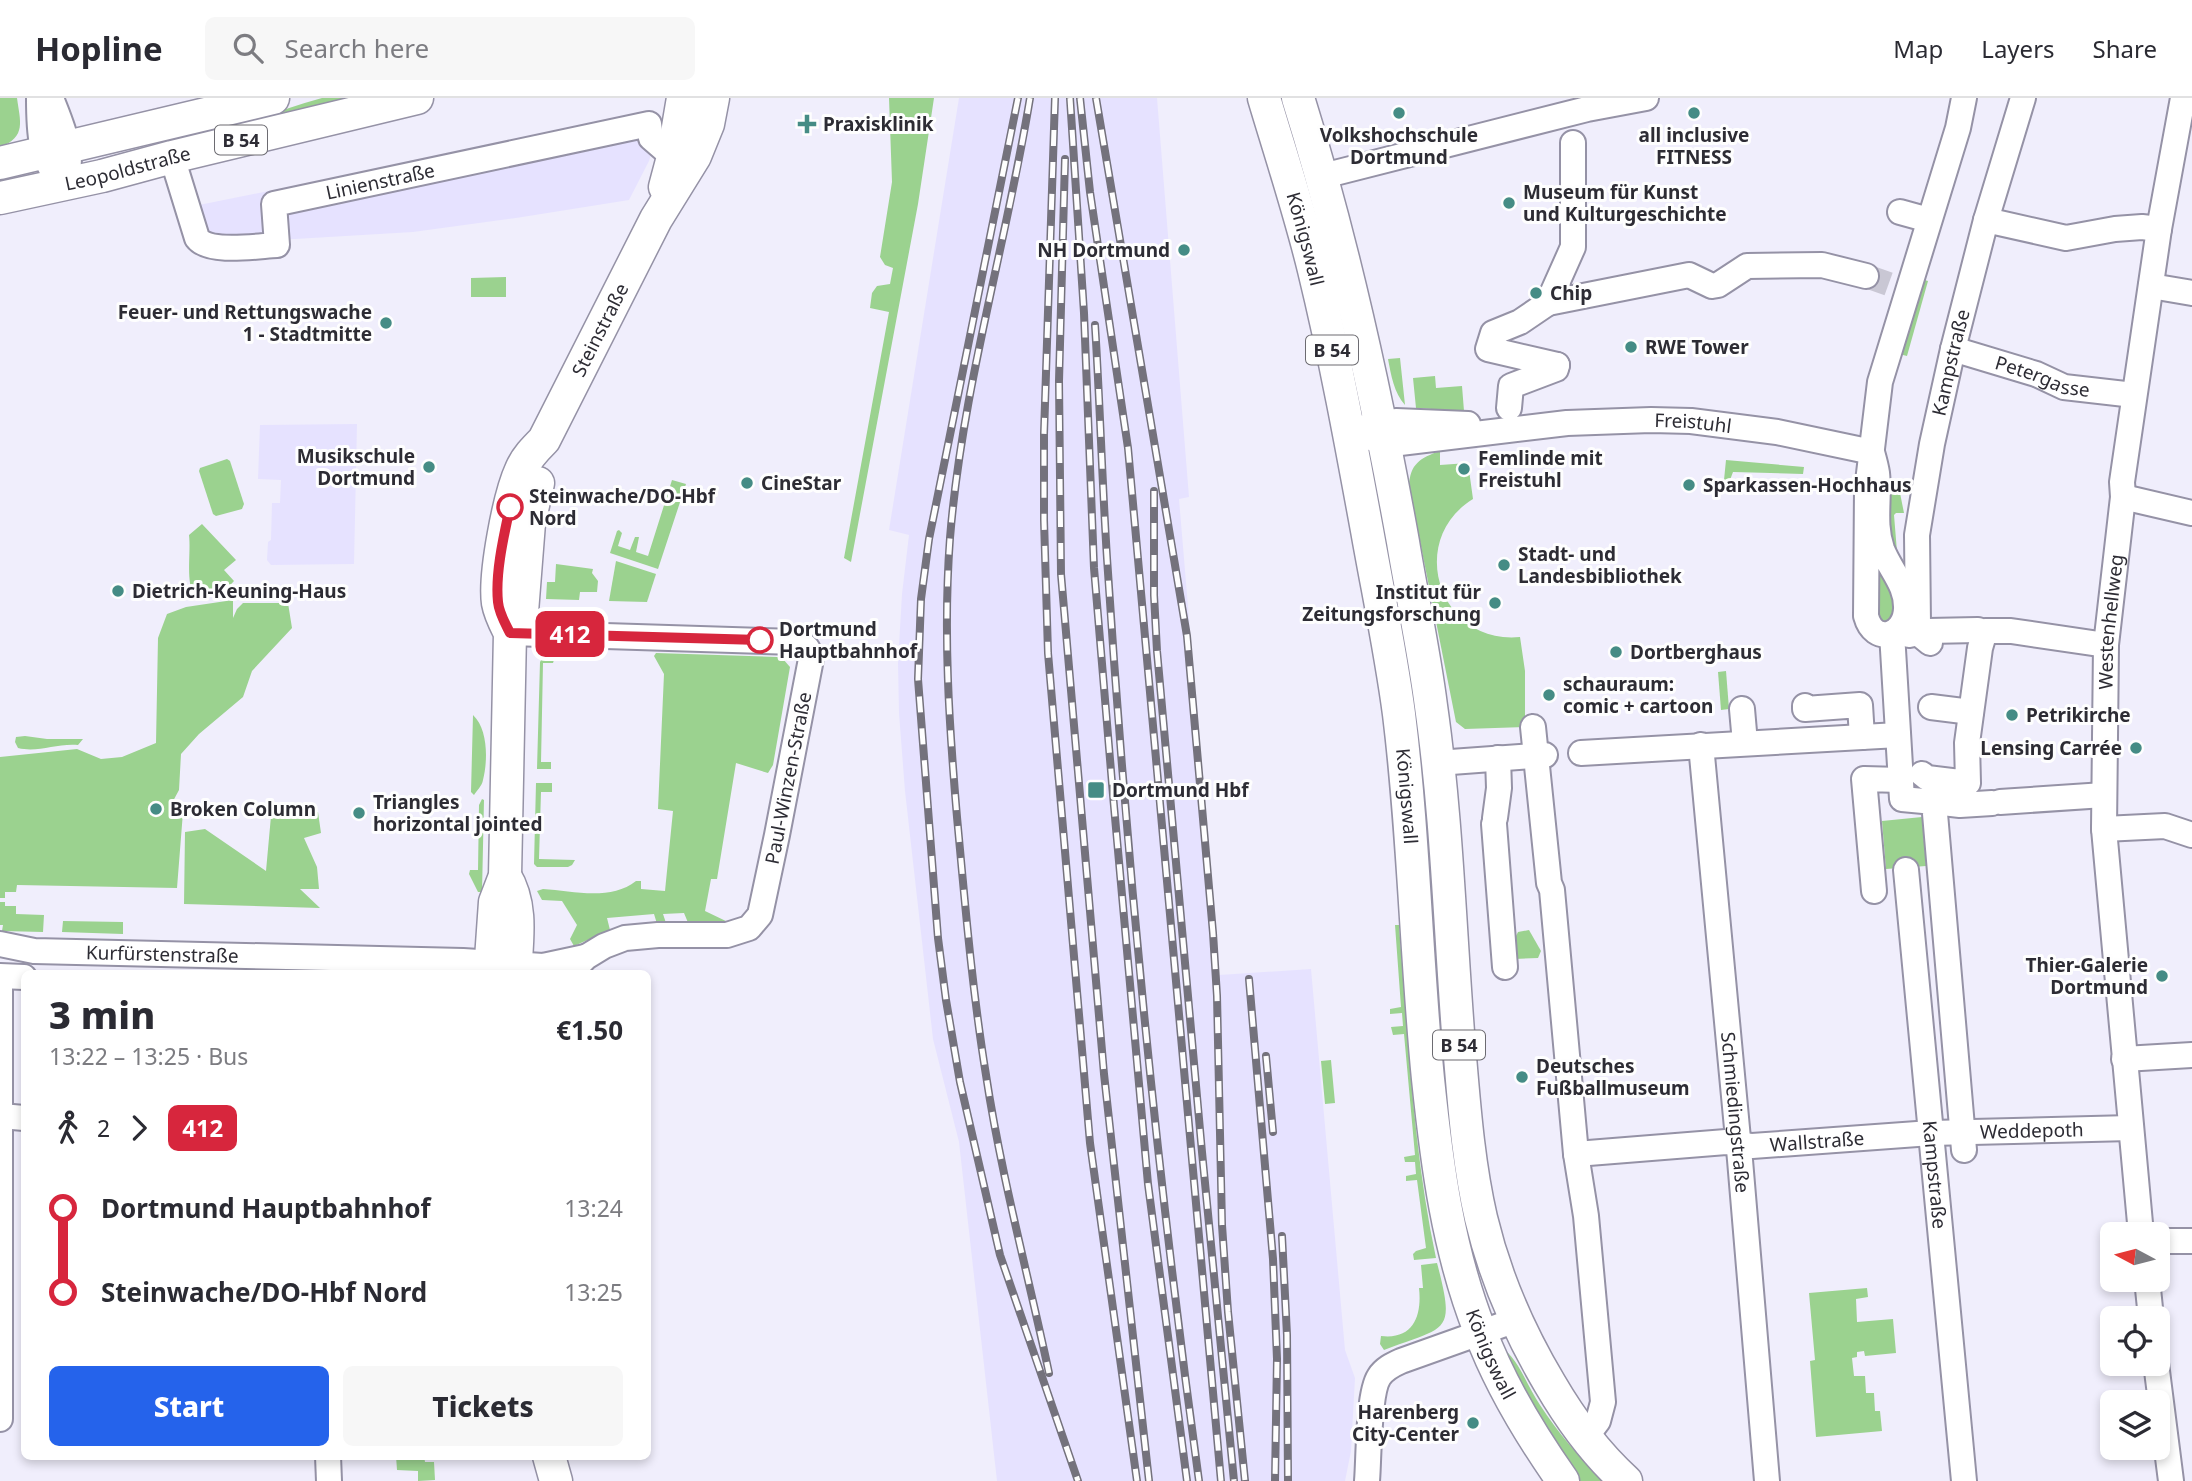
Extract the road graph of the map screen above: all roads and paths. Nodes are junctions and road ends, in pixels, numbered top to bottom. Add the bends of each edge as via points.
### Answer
1 (39, 98) edge
2 (51, 98) edge
3 (273, 98) edge
4 (417, 98) edge
5 (724, 98) edge
6 (1264, 98) edge
7 (1298, 98) edge
8 (1647, 98) edge
9 (1964, 98) edge
10 (2023, 98) edge
11 (2183, 98) edge
12 (682, 99) edge
13 (1586, 103) edge
14 (711, 111) edge
15 (186, 119) junction
16 (1573, 143) dead end
17 (55, 149) junction
18 (1282, 156) junction
19 (172, 157) junction
20 (673, 157) junction
21 (0, 163) edge
22 (1322, 176) junction
23 (65, 184) junction
24 (0, 198) edge
25 (1900, 212) dead end
26 (656, 219) junction
27 (1929, 220) junction
28 (1986, 220) junction
29 (2159, 229) junction
30 (1866, 276) tunnel mouth
31 (2151, 286) junction
32 (2192, 293) edge
33 (1548, 303) junction
34 (1953, 349) junction
35 (2134, 395) junction
36 (1510, 418) junction
37 (1348, 431) junction
38 (1382, 433) junction
39 (1872, 452) junction
40 (2123, 496) junction
41 (2192, 513) edge
42 (510, 633) junction
43 (1892, 635) junction
44 (1924, 638) junction
45 (1976, 642) junction
46 (2106, 645) junction
47 (1896, 703) junction
48 (1738, 709) dead end
49 (1971, 712) junction
50 (1534, 727) dead end
51 (1898, 735) junction
52 (1862, 737) junction
53 (1822, 739) junction
54 (1741, 743) junction
55 (1701, 745) junction
56 (1581, 753) dead end
57 (1541, 755) junction
58 (1498, 758) junction
59 (1456, 761) dead end
60 (1936, 774) junction
61 (2104, 795) junction
62 (1934, 802) junction
63 (2000, 802) junction
64 (2112, 828) junction
65 (2192, 835) edge
66 (1906, 870) dead end
67 (1874, 891) dead end
68 (761, 912) joint
69 (0, 944) edge
70 (324, 965) edge
71 (578, 965) edge
72 (1504, 967) dead end
73 (503, 968) edge
74 (0, 976) edge
75 (21, 976) edge
76 (0, 988) edge
77 (2192, 1055) edge
78 (2131, 1058) junction
79 (13, 1117) edge
80 (2131, 1128) junction
81 (1931, 1133) junction
82 (1963, 1141) junction
83 (1738, 1144) junction
84 (1576, 1154) junction
85 (2140, 1222) edge
86 (1, 1300) edge
87 (1516, 1320) junction
88 (1480, 1333) junction
89 (2158, 1376) edge
90 (0, 1419) edge
91 (1585, 1438) junction
92 (328, 1460) edge
93 (547, 1460) edge
94 (548, 1460) edge
95 (329, 1481) edge
96 (547, 1481) edge
97 (555, 1481) edge
98 (1367, 1481) edge
99 (1563, 1481) edge
100 (1626, 1481) edge
101 (1767, 1481) edge
102 (1964, 1481) edge
103 (2171, 1481) edge

1 - 17 street via 39,126
2 - 17 street
3 - 15 main road, Leopoldstraße / B 54
4 - 19 main road, Leopoldstraße / B 54
5 - 14 main road, Steinstraße
6 - 18 main road, Königswall / B 54
7 - 22 main road, Königswall / B 54
8 - 13 street
9 - 27 street
10 - 28 street, Kampstraße
11 - 29 street, Westenhellweg
12 - 20 main road, Steinstraße
13 - 22 street
14 - 26 main road, Steinstraße via 695,156
15 - 17 main road, Leopoldstraße / B 54
15 - 19 main road via 174,137
16 - 33 street via 1573,247
17 - 21 main road, Leopoldstraße / B 54
17 - 23 street via 51,169
18 - 22 main road
18 - 37 main road, Königswall / B 54 via 1316,279
19 - 20 street, Linienstraße via 194,230 200,242 217,248 277,245 274,204 649,124 651,138
19 - 23 main road, Leopoldstraße / B 54
20 - 26 main road, Steinstraße
22 - 38 main road, Königswall / B 54 via 1351,284
23 - 24 main road, Leopoldstraße / B 54
25 - 27 street
26 - 42 main road, Steinstraße via 544,440 521,471 504,535 498,603
27 - 39 street via 1880,382
28 - 29 street via 2066,238 2142,227
28 - 34 street, Kampstraße
29 - 31 street, Westenhellweg
30 - 33 street via 1822,265 1747,266 1718,285 1689,275
31 - 32 street
31 - 35 street, Westenhellweg
33 - 36 street via 1493,333 1488,349 1557,365 1511,386
34 - 35 street, Petergasse via 2064,387
34 - 44 street, Kampstraße via 1917,535
35 - 40 street, Westenhellweg
36 - 38 street, Freistuhl
36 - 39 street, Freistuhl via 1691,421 1777,432
37 - 38 street, Freistuhl
37 - 88 main road, Königswall / B 54 via 1399,722 1435,1145 1447,1219
38 - 87 main road, Königswall / B 54 via 1438,764 1472,1167 1481,1220
39 - 43 street via 1877,474 1877,533 1907,607
39 - 43 street via 1867,490 1866,615 1874,630
40 - 41 street
40 - 46 street, Westenhellweg
42 - 68 street, Paul-Winzen-Straße via 806,645 811,659
42 - 73 main road, Steinstraße via 505,876 495,902
43 - 44 street
43 - 47 street
44 - 45 street via 1928,631
45 - 46 street via 1985,631 2011,631
45 - 49 street
46 - 61 street, Westenhellweg
47 - 49 street
47 - 51 street
48 - 54 street
49 - 60 street via 1967,743
50 - 57 street
51 - 52 street
51 - 60 street
52 - 53 street
52 - 53 street via 1860,705 1816,710
53 - 54 street
54 - 55 street
55 - 56 street
55 - 83 street, Schmiedingstraße
57 - 58 street
57 - 84 street via 1540,786
58 - 59 street
58 - 72 street via 1495,821
60 - 62 street via 1902,799
60 - 63 street via 2008,790
60 - 67 street via 1864,779
61 - 63 street
61 - 64 street, Westenhellweg
62 - 63 street
62 - 82 street, Kampstraße
64 - 65 street via 2165,826
64 - 78 street, Westenhellweg
66 - 81 street, Kampstraße
68 - 71 street, Kurfürstenstraße via 749,928 727,935 625,938 604,946
69 - 70 street, Kurfürstenstraße via 34,951
70 - 73 street, Kurfürstenstraße
71 - 73 street, Kurfürstenstraße
74 - 75 street
76 - 79 street
77 - 78 street
78 - 80 street, Westenhellweg
79 - 86 street
80 - 82 street, Weddepoth
80 - 85 street, Westenhellweg
81 - 82 street, Weddepoth
81 - 83 street, Wallstraße
81 - 102 street, Kampstraße
83 - 84 street, Wallstraße
83 - 101 street, Schmiedingstraße
84 - 91 street via 1603,1402 1598,1421
86 - 90 street
87 - 88 street
87 - 91 main road, Königswall / B 54
88 - 98 street via 1388,1367 1378,1378
88 - 99 main road, Königswall / B 54 via 1507,1392
89 - 103 street
91 - 100 main road, Königswall / B 54
92 - 95 street
93 - 96 main road
94 - 97 main road

